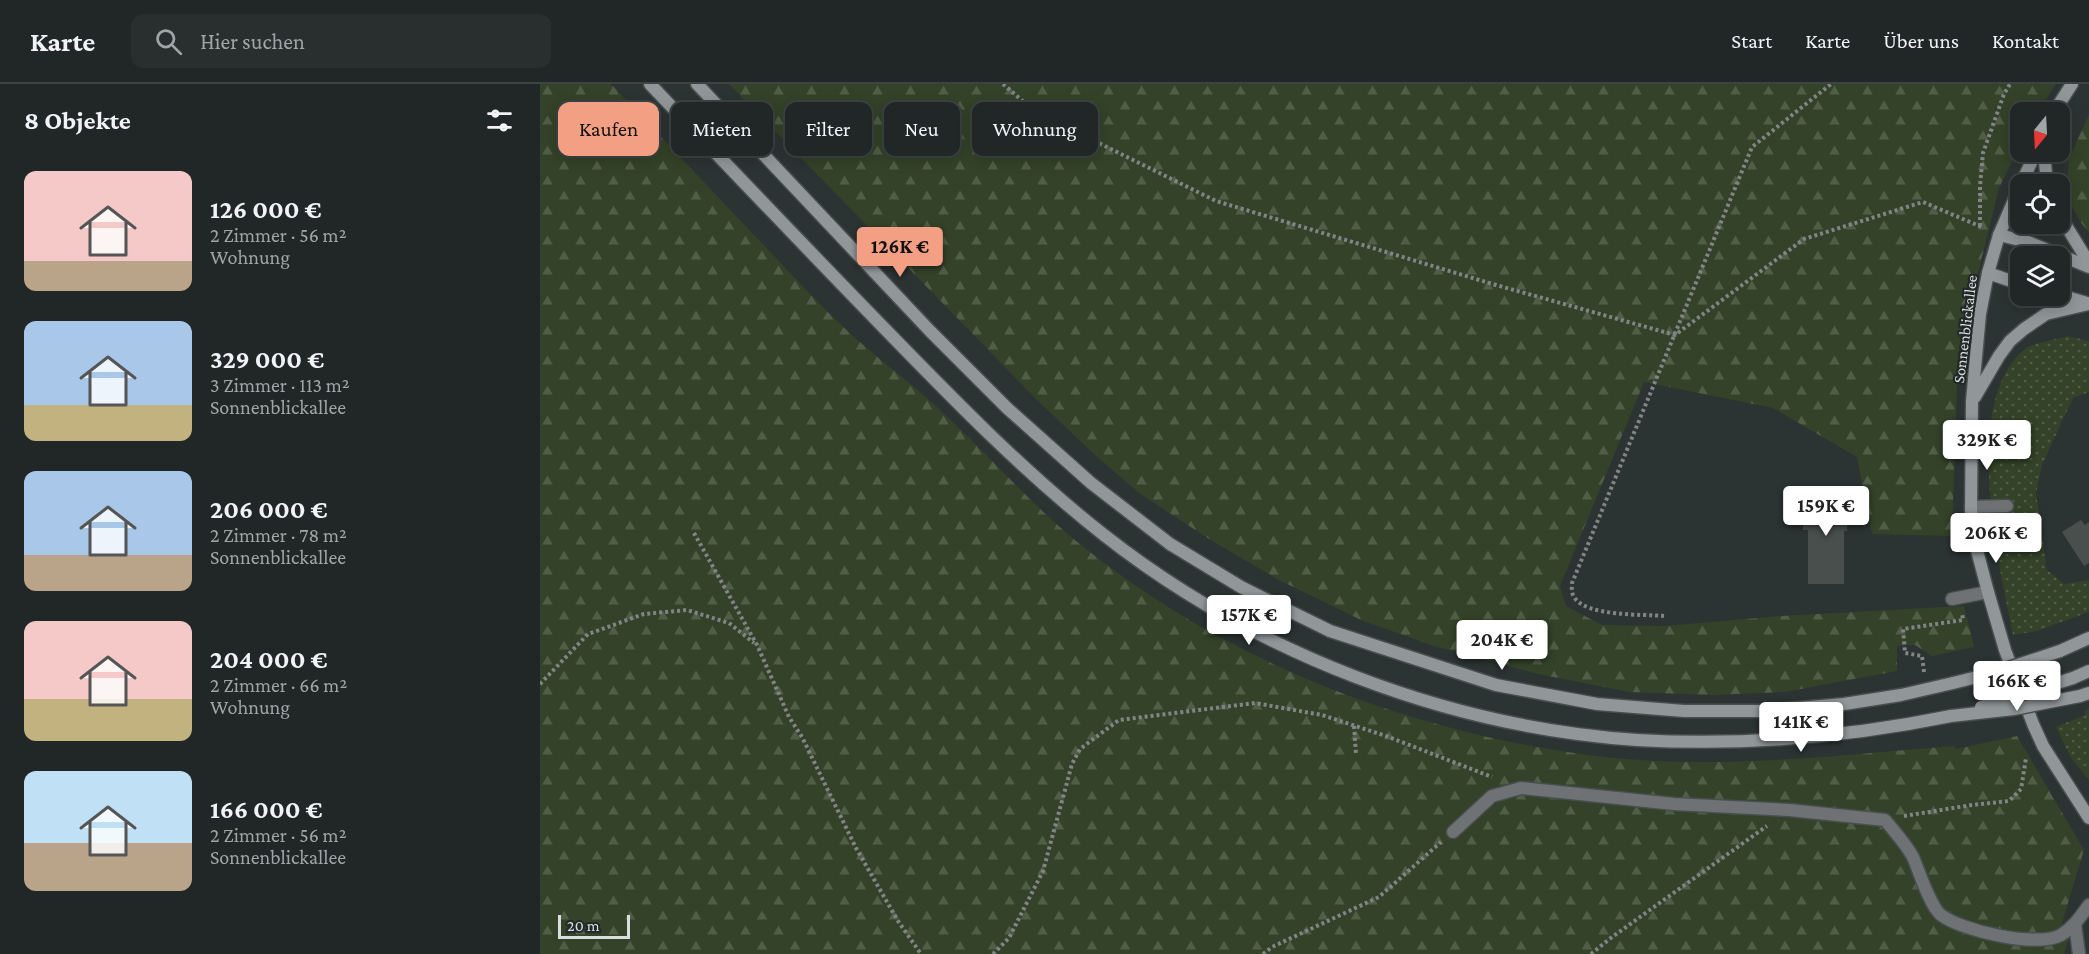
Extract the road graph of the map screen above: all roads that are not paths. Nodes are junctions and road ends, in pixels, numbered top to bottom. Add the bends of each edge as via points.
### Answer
1 (650, 84) edge
2 (697, 84) edge
3 (2072, 84) edge
4 (2060, 102) edge
5 (2010, 209) edge
6 (2070, 233) edge
7 (1998, 235) junction
8 (2089, 265) edge
9 (1988, 273) junction
10 (2010, 281) edge
11 (2070, 298) edge
12 (2089, 304) edge
13 (1972, 401) junction
14 (2007, 506) dead end
15 (1971, 507) junction
16 (1988, 592) junction
17 (1952, 599) dead end
18 (2089, 638) edge
19 (2089, 671) edge
20 (2085, 695) edge
21 (1951, 716) junction
22 (2089, 818) edge
23 (1453, 832) road end
24 (2089, 905) edge
25 (2075, 924) junction
26 (2079, 954) edge

1 - 21 main road via 948,394 1062,500 1149,568 1263,637 1368,682 1442,705 1598,736 1749,741 1904,726
2 - 18 main road, bridge via 930,331 1007,408 1091,483 1170,544 1241,587 1330,631 1496,686 1597,704 1684,711 1765,711 1901,695 1993,674
3 - 4 main road
5 - 7 main road, Sonnenblickallee
6 - 8 main road
7 - 8 main road
7 - 9 main road, Sonnenblickallee
9 - 10 main road
9 - 13 main road, Sonnenblickallee
11 - 12 main road
12 - 13 main road via 2046,314 2017,335 1999,356
13 - 15 main road, Sonnenblickallee
14 - 15 lane
15 - 16 main road, Sonnenblickallee via 1975,543
16 - 17 lane
16 - 22 main road, Sonnenblickallee via 2005,650 2043,746
19 - 21 main road, bridge
20 - 21 main road, bridge
23 - 25 lane via 1492,796 1521,788 1885,819 1912,855 1941,914 1982,933 2026,939 2050,939
24 - 25 lane
25 - 26 lane

